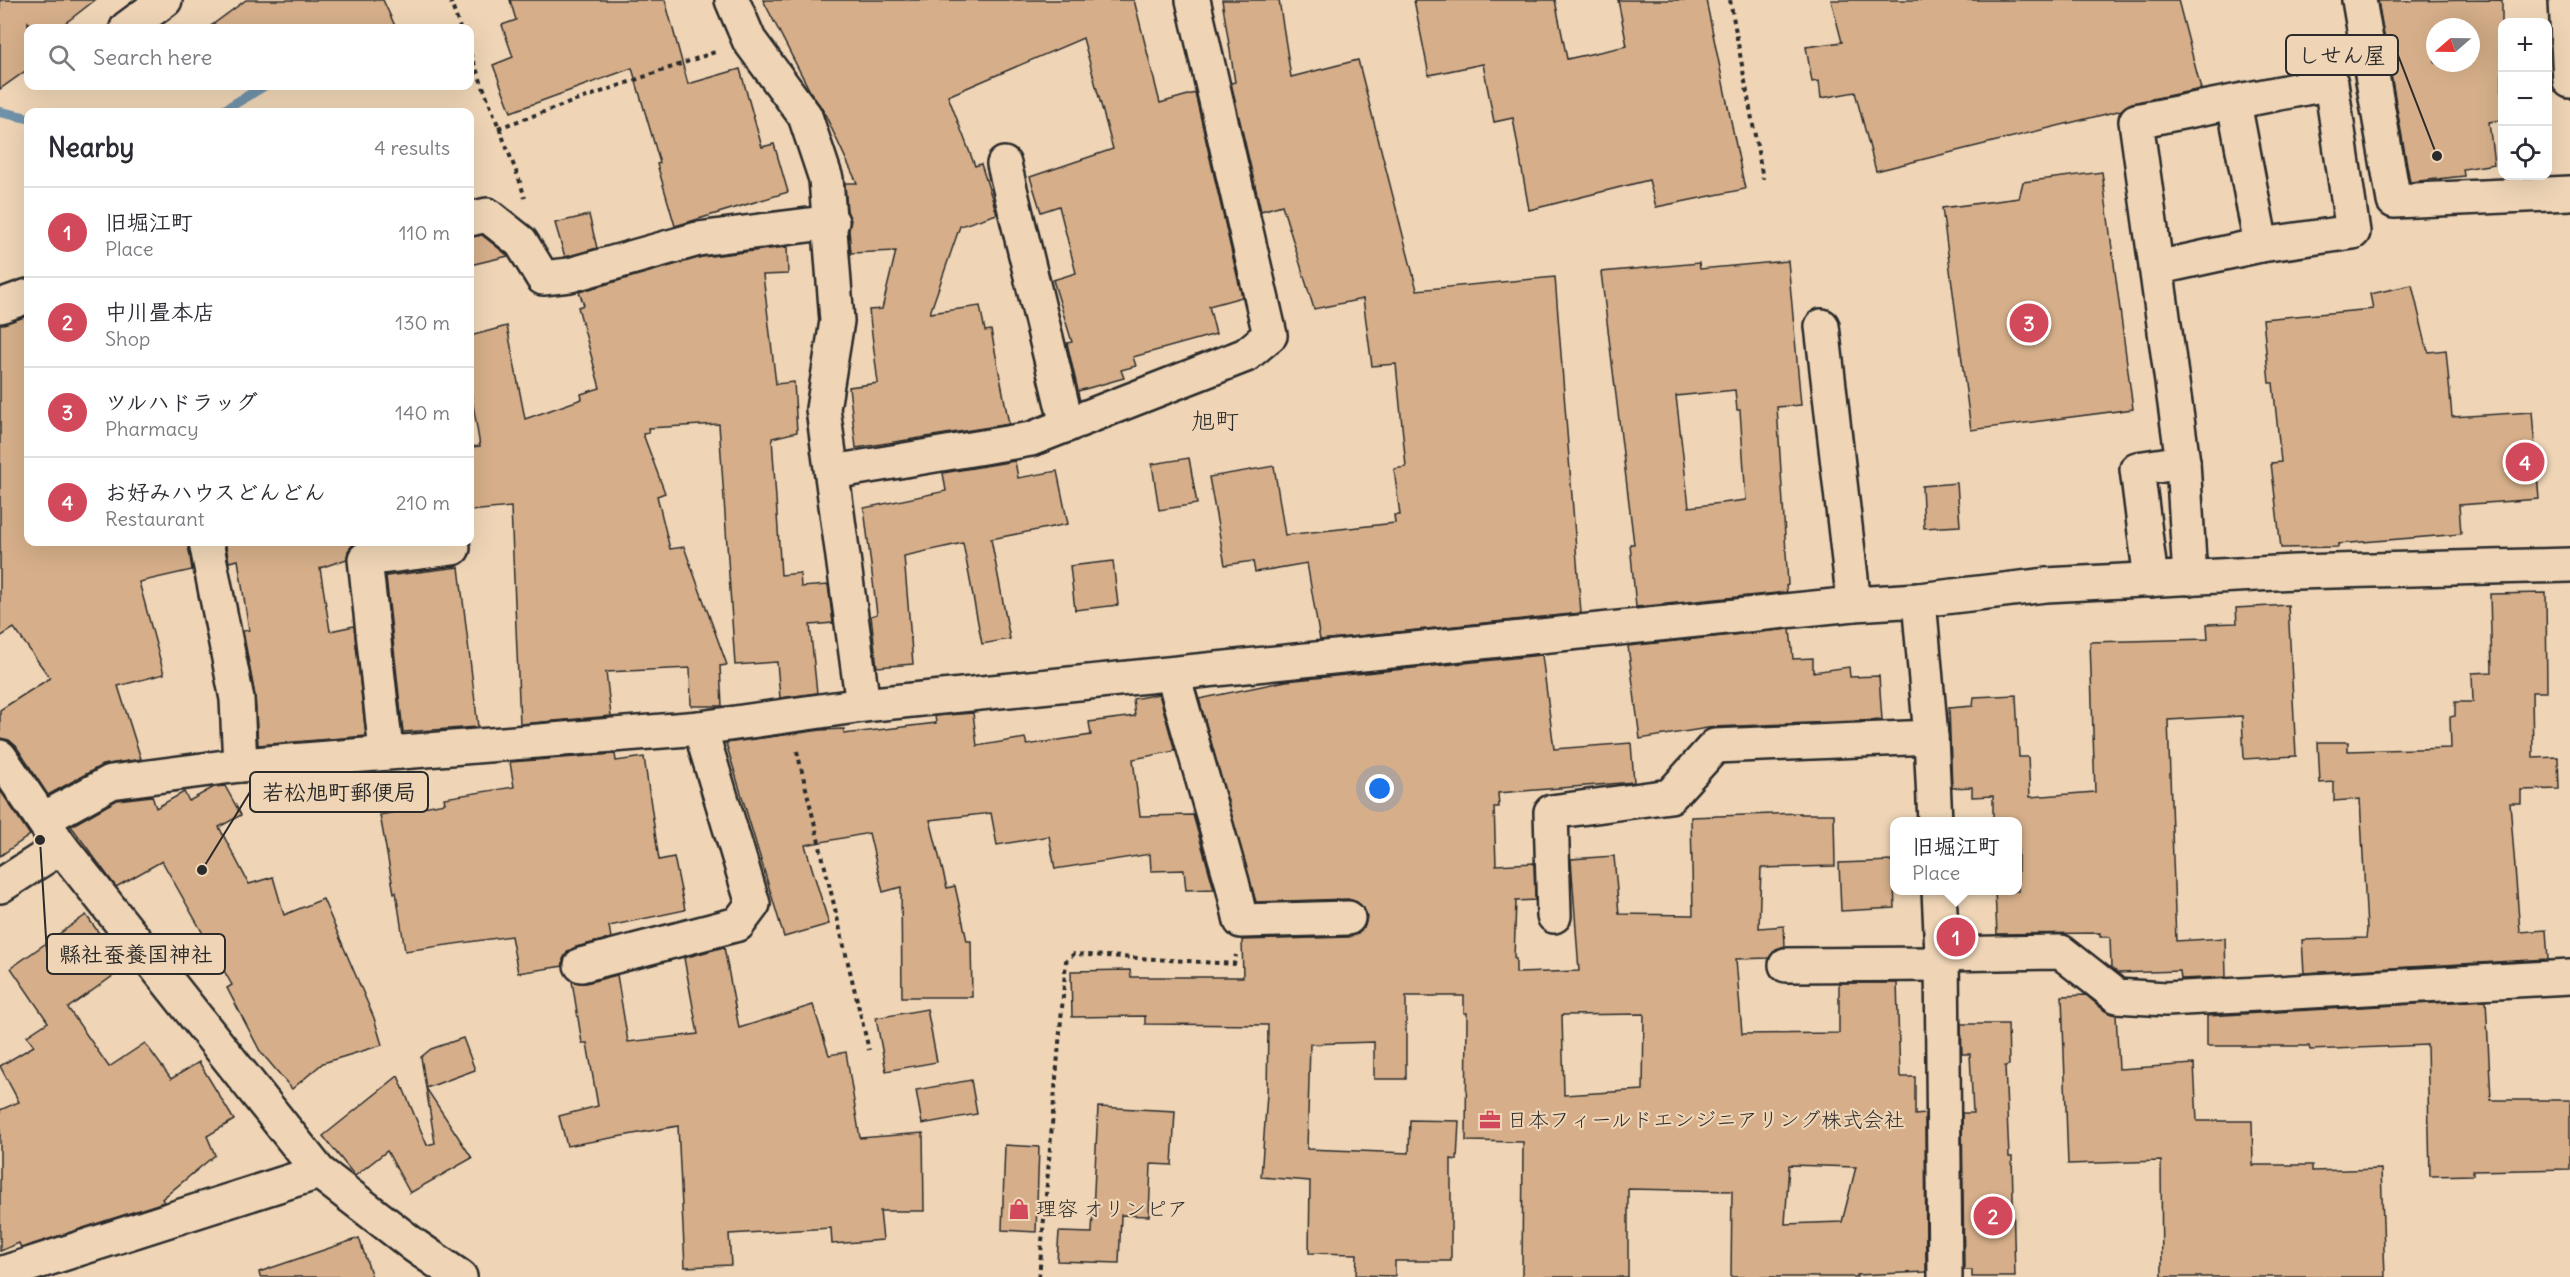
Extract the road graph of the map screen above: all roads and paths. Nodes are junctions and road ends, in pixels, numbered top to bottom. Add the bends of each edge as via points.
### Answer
1 (165, 0) edge
2 (450, 0) edge
3 (732, 0) edge
4 (1193, 0) edge
5 (1730, 0) edge
6 (2359, 0) edge
7 (2566, 0) edge
8 (132, 24) edge
9 (459, 24) edge
10 (749, 40) junction
11 (474, 64) edge
12 (2570, 81) edge
13 (2234, 103) junction
14 (498, 128) junction
15 (1004, 165) dead end
16 (1763, 178) dead end
17 (2570, 193) edge
18 (474, 218) edge
19 (832, 222) junction
20 (507, 230) junction
21 (2261, 245) junction
22 (2156, 268) junction
23 (24, 297) edge
24 (0, 306) edge
25 (1822, 326) dead end
26 (1067, 425) junction
27 (2183, 462) junction
28 (833, 472) junction
29 (207, 546) edge
30 (453, 548) dead end
31 (2570, 565) edge
32 (2190, 578) junction
33 (2151, 580) junction
34 (1919, 600) junction
35 (1854, 604) junction
36 (1173, 675) junction
37 (863, 705) junction
38 (789, 715) junction
39 (700, 728) junction
40 (1931, 736) junction
41 (386, 752) junction
42 (0, 757) edge
43 (240, 765) junction
44 (1935, 817) edge
45 (44, 819) junction
46 (61, 847) junction
47 (0, 886) edge
48 (1939, 895) edge
49 (1554, 916) dead end
50 (1348, 918) dead end
51 (1241, 921) junction
52 (1942, 959) junction
53 (581, 964) dead end
54 (1786, 965) dead end
55 (2570, 977) edge
56 (869, 1050) dead end
57 (319, 1172) junction
58 (0, 1274) edge
59 (460, 1277) edge
60 (1039, 1277) edge
61 (1945, 1277) edge

1 - 8 street
2 - 9 path
3 - 10 street
4 - 26 street via 1270,334 1246,355
5 - 16 path
6 - 17 street via 2394,201
7 - 12 street
10 - 14 path
10 - 19 street via 805,116 826,178
11 - 14 path
13 - 21 street
13 - 21 street via 2331,83 2353,232
13 - 22 street via 2136,122
14 - 20 path via 526,202
15 - 26 street
18 - 20 street via 486,215
19 - 20 street via 698,239 570,275 543,278 521,242
19 - 28 street via 837,321 823,409
21 - 22 street
22 - 27 street
23 - 24 street
25 - 35 street
26 - 28 street via 1031,439
27 - 32 street
27 - 33 street via 2137,469
28 - 37 street
29 - 43 street via 237,699
30 - 41 street via 365,559
31 - 32 street via 2306,571
32 - 33 street
33 - 34 street via 2046,585
34 - 35 street
34 - 40 street
35 - 36 street
36 - 37 street
36 - 51 street
37 - 38 street
38 - 39 street
38 - 56 path
39 - 41 street
39 - 53 street via 753,904 738,924
40 - 44 street
40 - 49 street via 1715,746 1670,796 1551,812
41 - 43 street
42 - 45 street
43 - 45 street via 111,782
45 - 46 street
46 - 47 street
46 - 57 street
48 - 52 street
50 - 51 street
51 - 60 path via 1234,964 1074,954 1066,961
52 - 54 street
52 - 55 street via 2061,952 2116,996 2166,999
52 - 61 street
57 - 58 street
57 - 59 street

